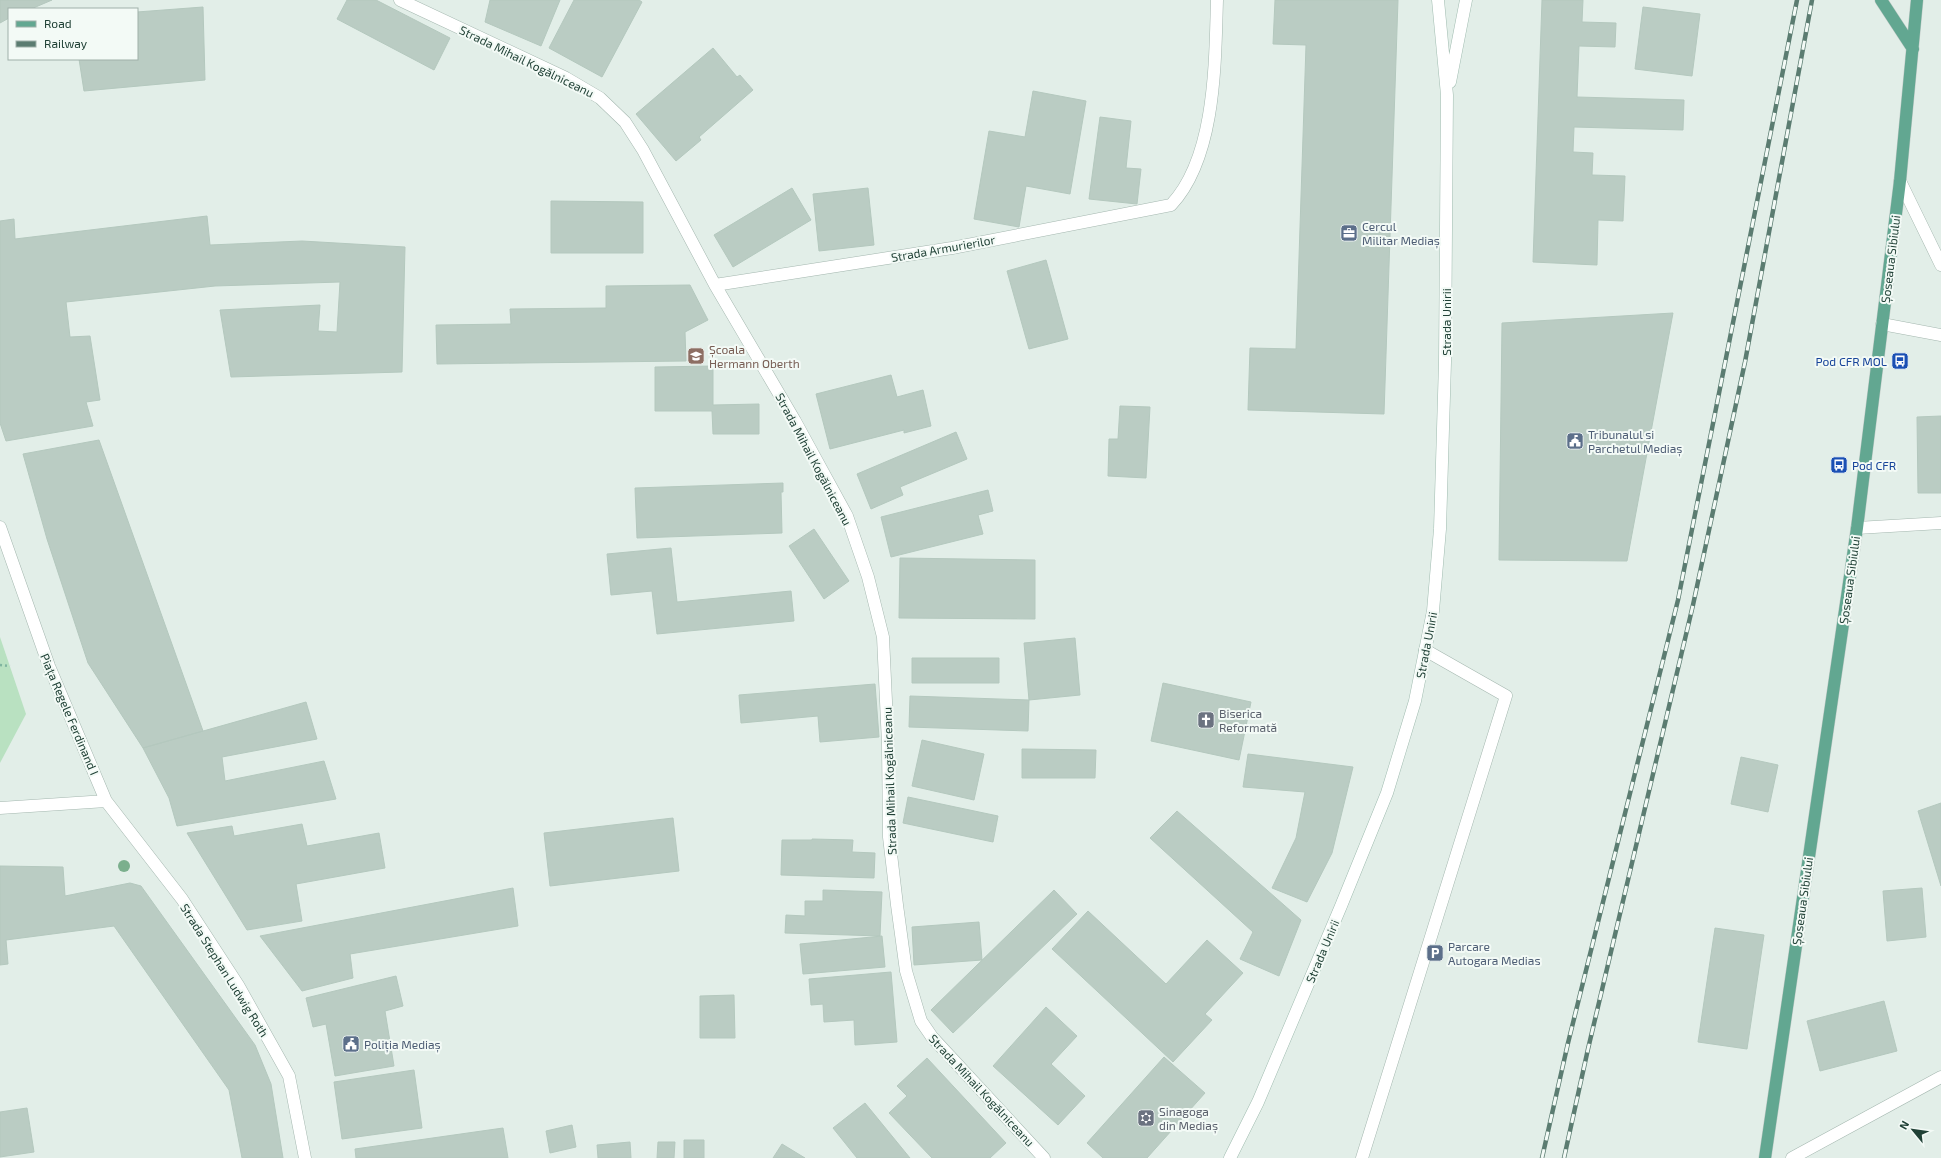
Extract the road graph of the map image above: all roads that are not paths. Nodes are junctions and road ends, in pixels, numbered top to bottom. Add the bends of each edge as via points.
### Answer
1 (400, 0) edge
2 (1217, 0) edge
3 (1438, 0) edge
4 (1466, 0) edge
5 (1881, 0) edge
6 (1917, 0) edge
7 (1913, 49) junction
8 (1447, 95) junction
9 (1900, 181) junction
10 (1941, 265) edge
11 (715, 285) junction
12 (1882, 324) junction
13 (1941, 335) edge
14 (1941, 523) edge
15 (0, 527) edge
16 (1857, 528) junction
17 (1425, 650) junction
18 (106, 801) junction
19 (0, 808) edge
20 (1941, 1077) edge
21 (305, 1158) edge
22 (1044, 1158) edge
23 (1230, 1158) edge
24 (1362, 1158) edge
25 (1765, 1158) edge
26 (1792, 1158) edge

1 - 11 street, Strada Mihail Kogălniceanu via 566,78 600,98 625,122 643,150
2 - 11 street, Strada Armurierilor via 1215,62 1204,142 1191,177 1171,205 952,248
3 - 8 street, Strada Unirii
4 - 8 street, Strada Unirii
5 - 7 main road
6 - 7 main road, Șoseaua Sibiului
7 - 9 main road, Șoseaua Sibiului
8 - 17 street, Strada Unirii via 1446,362 1440,529 1433,611
9 - 10 street
9 - 12 main road, Șoseaua Sibiului
11 - 22 street, Strada Mihail Kogălniceanu via 847,516 868,577 883,636 889,837 906,971 921,1021 932,1037
12 - 13 street
12 - 16 main road, Șoseaua Sibiului
14 - 16 street
15 - 18 street, Piața Regele Ferdinand I via 49,666
16 - 25 main road, Șoseaua Sibiului
17 - 23 street, Strada Unirii via 1415,701 1387,793 1258,1102
17 - 24 street via 1506,696
18 - 19 street
18 - 21 street, Strada Stephan Ludwig Roth via 182,899 238,986 289,1076
20 - 26 street

